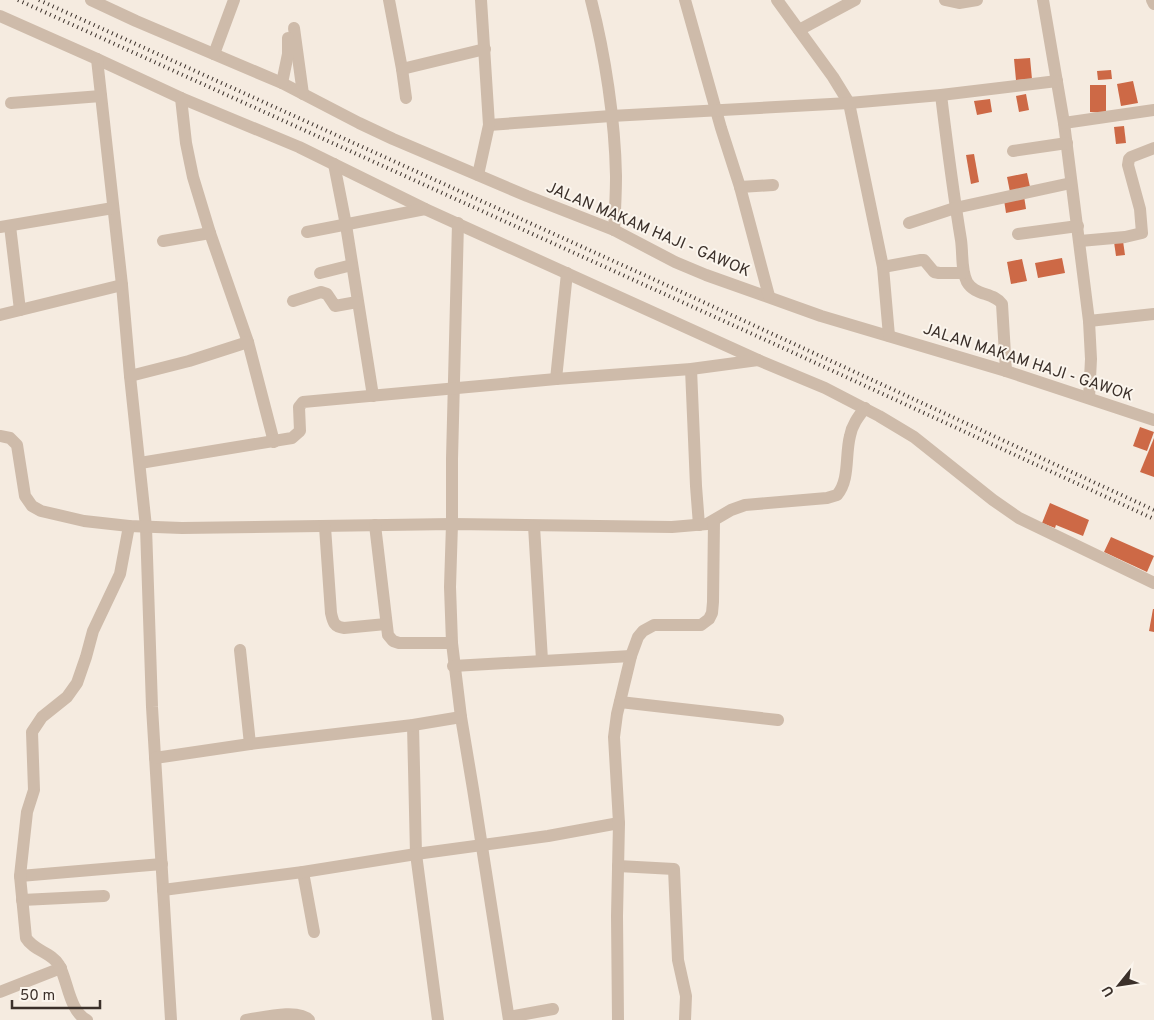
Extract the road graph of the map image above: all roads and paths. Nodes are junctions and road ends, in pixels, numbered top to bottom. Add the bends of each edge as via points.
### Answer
1 (91, 0) edge
2 (234, 0) edge
3 (389, 0) edge
4 (481, 0) edge
5 (591, 0) edge
6 (685, 0) edge
7 (777, 0) edge
8 (855, 0) edge
9 (945, 0) edge
10 (977, 0) edge
11 (1043, 0) edge
12 (1152, 0) edge
13 (1154, 4) edge
14 (0, 16) edge
15 (799, 30) junction
16 (485, 49) junction
17 (214, 54) junction
18 (97, 59) junction
19 (402, 69) junction
20 (1057, 81) junction
21 (282, 83) junction
22 (303, 94) junction
23 (941, 95) junction
24 (101, 96) junction
25 (181, 98) junction
26 (406, 98) dead end
27 (849, 103) junction
28 (11, 104) dead end
29 (1154, 110) edge
30 (716, 111) junction
31 (612, 116) junction
32 (1064, 123) junction
33 (490, 124) junction
34 (1067, 143) junction
35 (1154, 148) edge
36 (1013, 151) dead end
37 (334, 164) junction
38 (478, 175) junction
39 (1071, 183) junction
40 (773, 185) dead end
41 (740, 187) junction
42 (113, 208) junction
43 (955, 208) junction
44 (425, 209) junction
45 (458, 223) junction
46 (909, 223) dead end
47 (346, 224) junction
48 (5, 226) edge
49 (1078, 226) junction
50 (614, 230) junction
51 (307, 232) dead end
52 (1148, 233) edge
53 (210, 234) junction
54 (1018, 234) dead end
55 (1080, 240) junction
56 (163, 241) dead end
57 (352, 265) junction
58 (883, 267) junction
59 (320, 273) dead end
60 (963, 273) junction
61 (567, 274) junction
62 (122, 286) junction
63 (769, 296) junction
64 (293, 301) dead end
65 (357, 302) junction
66 (20, 310) junction
67 (1154, 314) edge
68 (0, 315) edge
69 (1089, 321) junction
70 (889, 336) junction
71 (248, 342) junction
72 (758, 360) junction
73 (691, 369) junction
74 (1006, 372) junction
75 (130, 376) junction
76 (556, 379) junction
77 (454, 389) junction
78 (373, 396) junction
79 (1089, 398) junction
80 (865, 408) junction
81 (1154, 420) edge
82 (0, 436) edge
83 (274, 442) junction
84 (140, 463) junction
85 (714, 521) junction
86 (375, 524) junction
87 (452, 524) junction
88 (699, 525) junction
89 (129, 526) junction
90 (534, 526) junction
91 (146, 527) junction
92 (325, 527) junction
93 (1154, 583) edge
94 (386, 624) junction
95 (452, 643) junction
96 (240, 650) dead end
97 (631, 656) junction
98 (542, 660) junction
99 (454, 666) junction
100 (620, 702) junction
101 (461, 717) junction
102 (778, 720) dead end
103 (413, 725) junction
104 (250, 744) junction
105 (155, 758) junction
106 (619, 822) junction
107 (482, 845) junction
108 (416, 854) junction
109 (162, 864) junction
110 (618, 866) junction
111 (303, 872) junction
112 (20, 876) junction
113 (163, 890) junction
114 (104, 896) dead end
115 (22, 900) junction
116 (314, 932) dead end
117 (60, 968) junction
118 (0, 992) edge
119 (552, 1009) dead end
120 (509, 1019) edge
121 (87, 1020) edge
122 (170, 1020) edge
123 (246, 1020) edge
124 (309, 1020) edge
125 (438, 1020) edge
126 (618, 1020) edge
127 (686, 1020) edge

1 - 17 street, JALAN MAKAM HAJI - GAWOK
2 - 17 street
3 - 19 street
4 - 16 street
5 - 31 street
6 - 30 street
7 - 15 street
8 - 15 street
9 - 10 street via 959,4
11 - 20 street
12 - 13 street
14 - 18 street
15 - 27 street
16 - 19 street
16 - 33 street
17 - 21 street, JALAN MAKAM HAJI - GAWOK
18 - 24 street
18 - 25 street
19 - 26 street
20 - 23 street
20 - 32 street
21 - 22 street, JALAN MAKAM HAJI - GAWOK
21 - 22 street via 291,33
22 - 38 street, JALAN MAKAM HAJI - GAWOK via 358,123
23 - 27 street
23 - 43 street
24 - 28 street
24 - 42 street
25 - 37 street
25 - 53 street via 193,177
27 - 30 street
27 - 58 street
29 - 32 street
30 - 31 street
30 - 41 street
31 - 33 street
31 - 50 street via 616,175
32 - 34 street
33 - 38 street
34 - 36 street
34 - 39 street
35 - 52 street via 1131,157 1128,165
37 - 44 street
37 - 47 street
38 - 50 street, JALAN MAKAM HAJI - GAWOK
39 - 43 street
39 - 49 street
40 - 41 street
41 - 63 street
42 - 48 street
42 - 62 street
43 - 46 street
43 - 60 street
44 - 45 street
44 - 47 street
45 - 61 street
45 - 77 street
47 - 51 street
47 - 57 street
48 - 66 street
49 - 54 street
49 - 55 street
50 - 63 street, JALAN MAKAM HAJI - GAWOK via 675,262
52 - 55 street
53 - 56 street
53 - 71 street
55 - 69 street
57 - 59 street
57 - 65 street
58 - 60 street via 924,260 939,274
58 - 70 street
60 - 74 street via 976,291 997,298 1002,304
61 - 72 street
61 - 76 street
62 - 66 street
62 - 75 street
63 - 70 street, JALAN MAKAM HAJI - GAWOK via 821,316
64 - 65 street via 321,292 328,295 335,306
65 - 78 street
66 - 68 street
67 - 69 street
69 - 79 street
70 - 74 street, JALAN MAKAM HAJI - GAWOK
71 - 75 street
71 - 83 street
72 - 73 street
72 - 80 street
73 - 76 street
73 - 88 street
74 - 79 street, JALAN MAKAM HAJI - GAWOK
75 - 84 street
76 - 77 street
77 - 78 street
77 - 87 street
78 - 83 street via 301,403 300,431 292,438
79 - 81 street, JALAN MAKAM HAJI - GAWOK
80 - 85 street via 855,420 844,483 837,495 745,506
80 - 93 street via 914,437 1019,518
82 - 89 street via 10,438 17,445 23,489 32,506 50,514
83 - 84 street
84 - 91 street
85 - 88 street
85 - 97 street via 715,582 709,619 701,625 648,627 638,637
86 - 87 street
86 - 92 street
86 - 94 street
87 - 90 street
87 - 95 street
88 - 90 street
89 - 91 street
89 - 112 street via 120,574 92,631 77,683 67,697 42,717 32,732 34,790 27,812
90 - 98 street
91 - 92 street
91 - 105 street
92 - 94 street via 334,624 344,628
94 - 95 street via 388,635 399,644
95 - 99 street
96 - 104 street
97 - 98 street
97 - 100 street
98 - 99 street
99 - 101 street
100 - 102 street
100 - 106 street via 614,737
101 - 103 street
101 - 107 street
103 - 104 street
103 - 108 street
104 - 105 street
105 - 109 street
106 - 107 street
106 - 110 street
107 - 108 street
107 - 120 street
108 - 111 street
108 - 125 street
109 - 112 street
109 - 113 street
110 - 126 street
110 - 127 street via 674,869 678,960 686,996
111 - 113 street
111 - 116 street
112 - 115 street
113 - 122 street
114 - 115 street
115 - 117 street via 26,938 53,958
117 - 118 street
117 - 121 street via 74,1005
119 - 120 street
123 - 124 street via 292,1014

